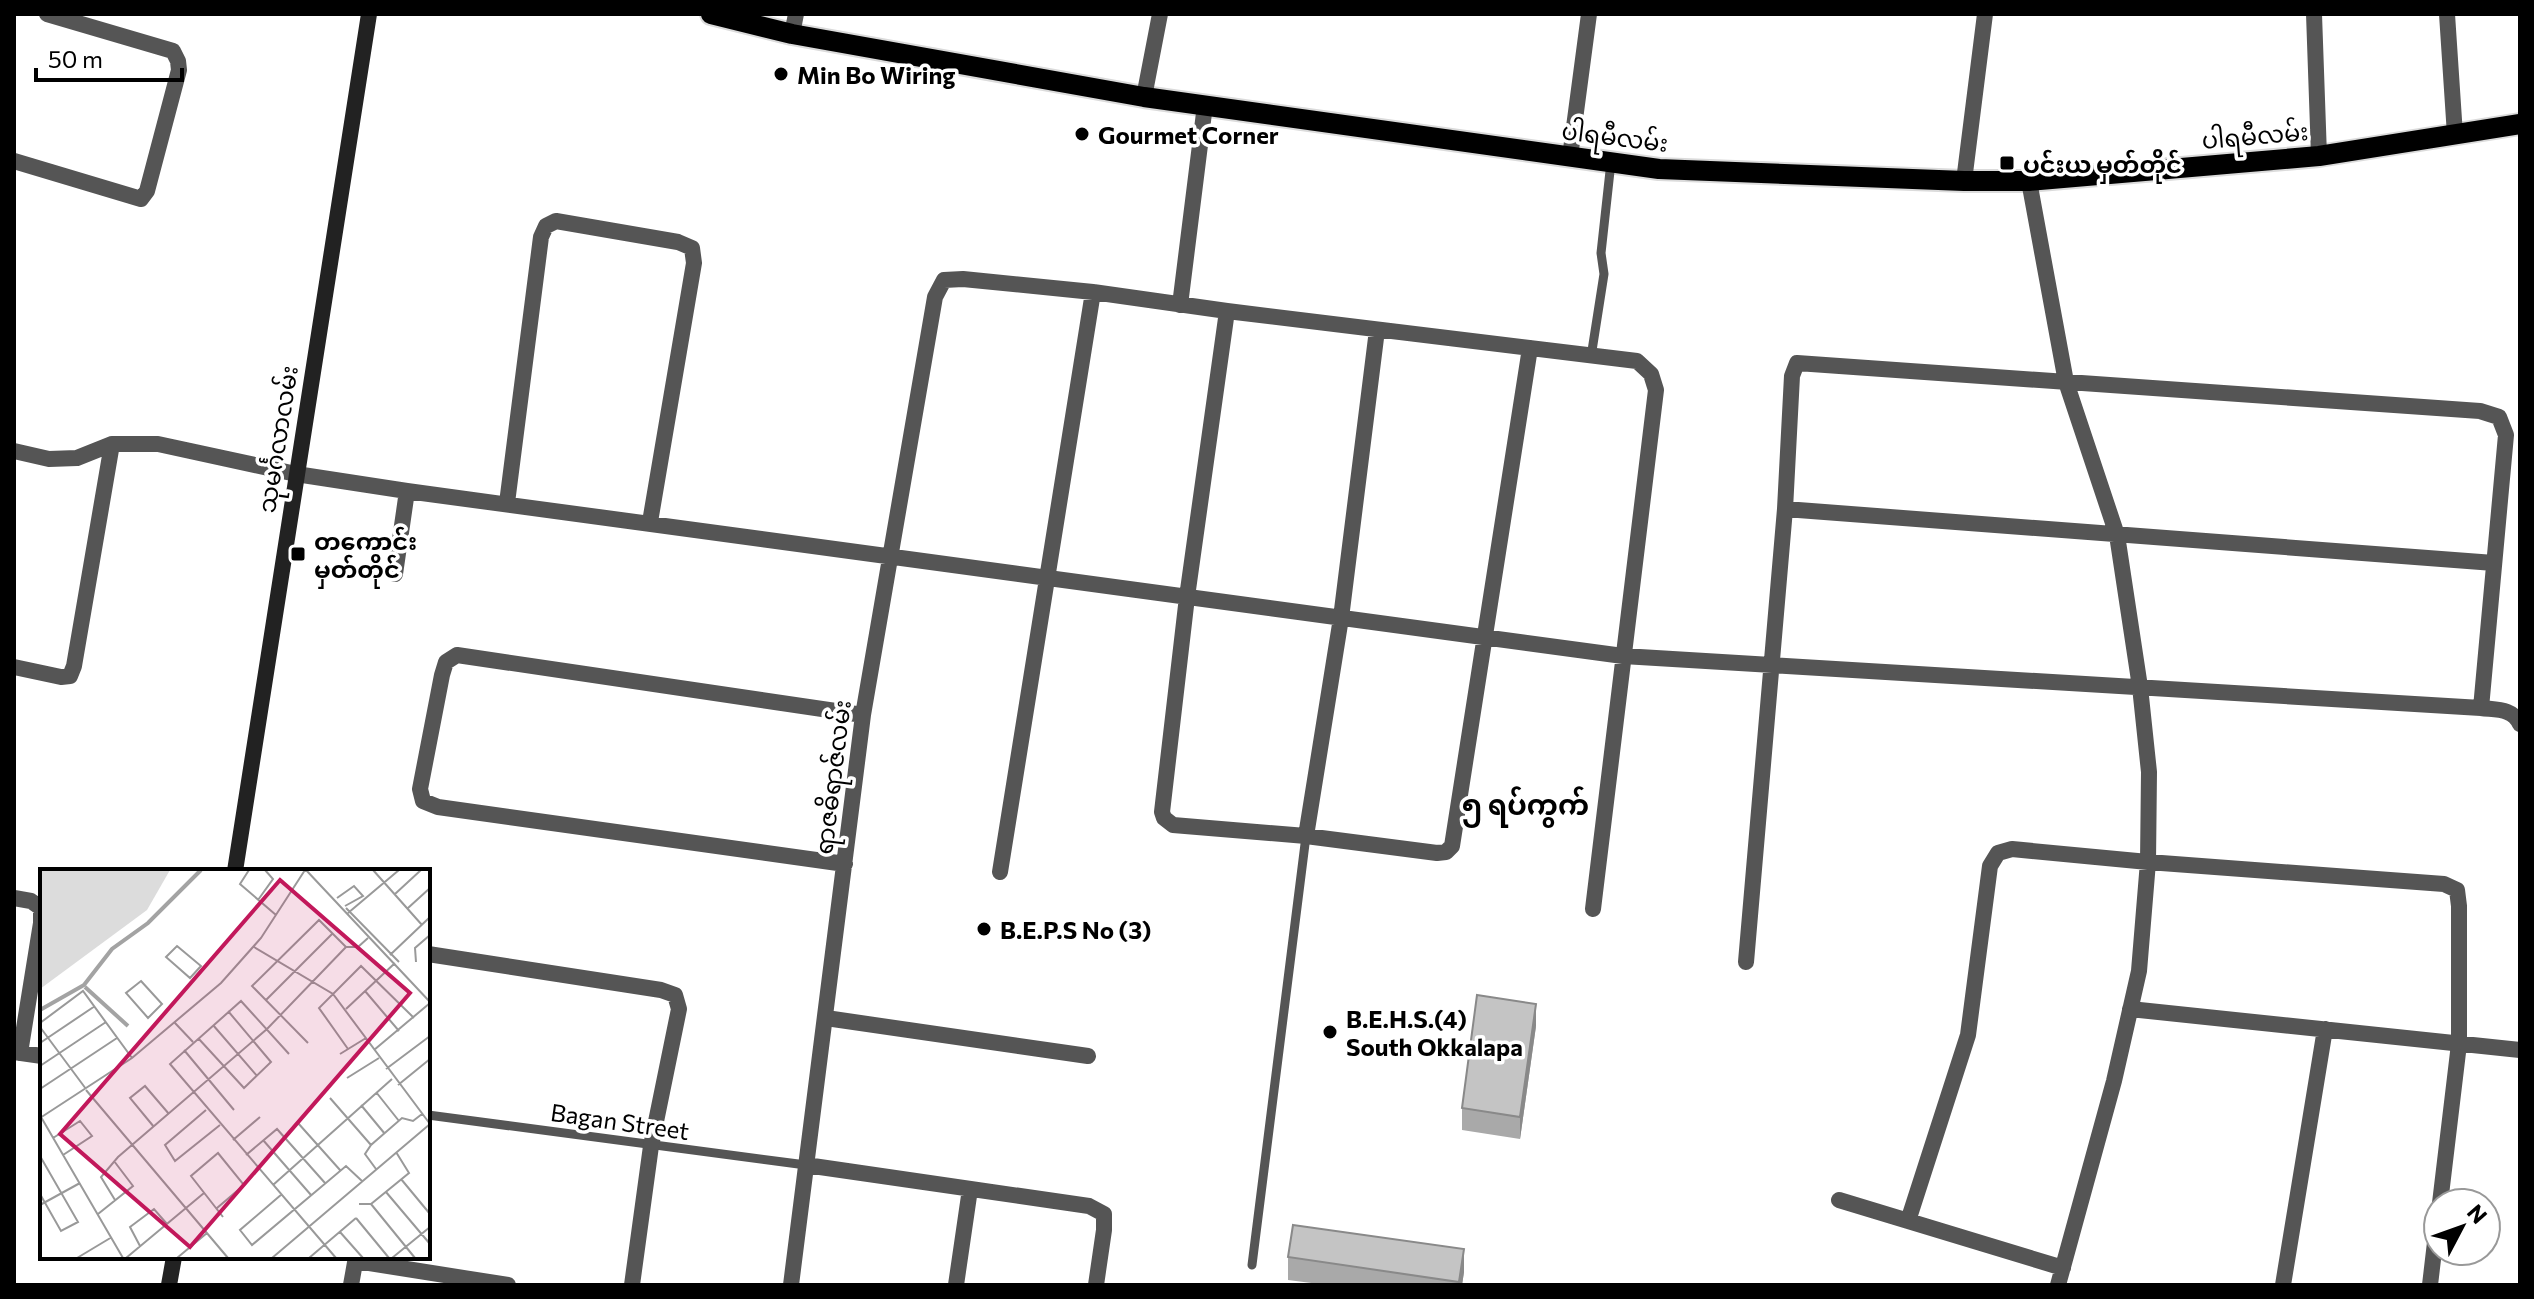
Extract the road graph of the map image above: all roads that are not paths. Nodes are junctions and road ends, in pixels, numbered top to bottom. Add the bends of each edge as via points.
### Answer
1 (47, 14) edge
2 (369, 14) edge
3 (711, 14) edge
4 (1160, 14) edge
5 (1589, 14) edge
6 (1985, 14) edge
7 (2314, 14) edge
8 (2447, 14) edge
9 (794, 24) edge
10 (1144, 97) junction
11 (1205, 105) junction
12 (2520, 124) edge
13 (2455, 135) junction
14 (2319, 156) junction
15 (1570, 157) junction
16 (14, 161) edge
17 (1611, 162) junction
18 (1964, 181) junction
19 (2029, 181) junction
20 (1093, 292) junction
21 (1180, 305) junction
22 (1227, 311) junction
23 (1377, 330) junction
24 (1530, 348) junction
25 (1591, 357) junction
26 (2066, 382) junction
27 (112, 444) junction
28 (14, 451) edge
29 (296, 474) junction
30 (407, 491) junction
31 (507, 503) junction
32 (1785, 509) junction
33 (650, 522) junction
34 (2117, 535) junction
35 (889, 557) junction
36 (2494, 563) junction
37 (395, 574) dead end
38 (1046, 579) junction
39 (1187, 597) junction
40 (1341, 618) junction
41 (1486, 638) junction
42 (1623, 656) junction
43 (1772, 665) junction
44 (14, 667) edge
45 (2140, 687) junction
46 (2481, 708) junction
47 (863, 715) junction
48 (2520, 724) edge
49 (1306, 836) junction
50 (2148, 862) junction
51 (845, 864) junction
52 (235, 869) edge
53 (1000, 872) dead end
54 (14, 898) edge
55 (40, 907) edge
56 (1593, 909) dead end
57 (40, 928) edge
58 (430, 954) edge
59 (1746, 962) dead end
60 (2130, 1009) junction
61 (826, 1018) junction
62 (2325, 1029) junction
63 (2459, 1044) junction
64 (2520, 1050) edge
65 (17, 1052) edge
66 (40, 1056) edge
67 (1088, 1056) dead end
68 (430, 1115) edge
69 (651, 1146) junction
70 (806, 1165) junction
71 (2442, 1187) edge
72 (970, 1189) junction
73 (1839, 1200) dead end
74 (1908, 1221) junction
75 (174, 1259) edge
76 (356, 1259) edge
77 (1252, 1265) dead end
78 (2063, 1268) junction
79 (169, 1285) edge
80 (351, 1285) edge
81 (508, 1285) edge
82 (632, 1285) edge
83 (791, 1285) edge
84 (956, 1285) edge
85 (1096, 1285) edge
86 (2058, 1285) edge
87 (2283, 1285) edge

1 - 16 street via 173,51 179,70 141,199
2 - 29 main road, သုမင်္ဂလာလမ်း
3 - 9 main road, ပါရမီလမ်း
4 - 10 street
5 - 15 street
6 - 18 street
7 - 14 street
8 - 13 street
9 - 10 main road, ပါရမီလမ်း
10 - 11 main road, ပါရမီလမ်း
11 - 15 main road, ပါရမီလမ်း
11 - 21 street
12 - 13 main road, ပါရမီလမ်း
13 - 14 main road, ပါရမီလမ်း
14 - 19 main road, ပါရမီလမ်း
15 - 17 main road, ပါရမီလမ်း
17 - 18 main road, ပါရမီလမ်း via 1659,169
17 - 25 lane via 1601,253 1604,274
18 - 19 main road, ပါရမီလမ်း
19 - 26 street
20 - 21 street
20 - 35 street, ရာဇဓိရာဇ်လမ်း via 944,280 935,297
20 - 38 street
21 - 22 street
22 - 23 street
22 - 39 street
23 - 24 street
23 - 40 street
24 - 25 street
24 - 41 street
25 - 42 street via 1637,361 1651,374 1656,390
26 - 32 street via 1797,363
26 - 34 street
26 - 36 street via 2480,411 2499,417 2506,435
27 - 28 street via 77,458 49,459
27 - 29 street via 158,444
27 - 44 street via 70,676
29 - 30 street
29 - 52 main road, သုမင်္ဂလာလမ်း
30 - 31 street
30 - 37 street
31 - 33 street
31 - 33 street via 541,237 556,221 692,248 694,263
32 - 34 street
32 - 43 street
33 - 35 street
34 - 36 street
34 - 45 street
35 - 38 street
35 - 47 street, ရာဇဓိရာဇ်လမ်း
36 - 46 street
38 - 39 street
38 - 53 street
39 - 40 street
39 - 49 street via 1164,818 1173,825
40 - 41 street
40 - 49 street
41 - 42 street
41 - 49 street via 1452,846 1437,853
42 - 43 street
42 - 56 street
43 - 45 street
43 - 59 street
45 - 46 street
45 - 50 street via 2149,772
46 - 48 street via 2510,712
47 - 51 street, ရာဇဓိရာဇ်လမ်း
47 - 51 street via 457,655 446,662 442,675 420,789 423,801 438,807
49 - 77 lane
50 - 60 street via 2139,971
50 - 63 street via 2444,884 2457,890
50 - 74 street via 2012,849 1998,853 1990,866 1968,1035
51 - 61 street, ရာဇဓိရာဇ်လမ်း
54 - 55 street
57 - 65 street
58 - 69 street via 675,995 679,1009
60 - 62 street
60 - 78 street
61 - 67 street
61 - 70 street, ရာဇဓိရာဇ်လမ်း
62 - 63 street
62 - 87 street
63 - 64 street
63 - 71 street
65 - 66 street
68 - 69 lane, Bagan Street
69 - 70 lane, Bagan Street
69 - 82 street
70 - 72 street
70 - 83 street, ရာဇဓိရာဇ်လမ်း
72 - 84 street
72 - 85 street via 1089,1206 1104,1214
73 - 74 street
74 - 78 street
75 - 79 main road
76 - 80 street
76 - 81 street
78 - 86 street

